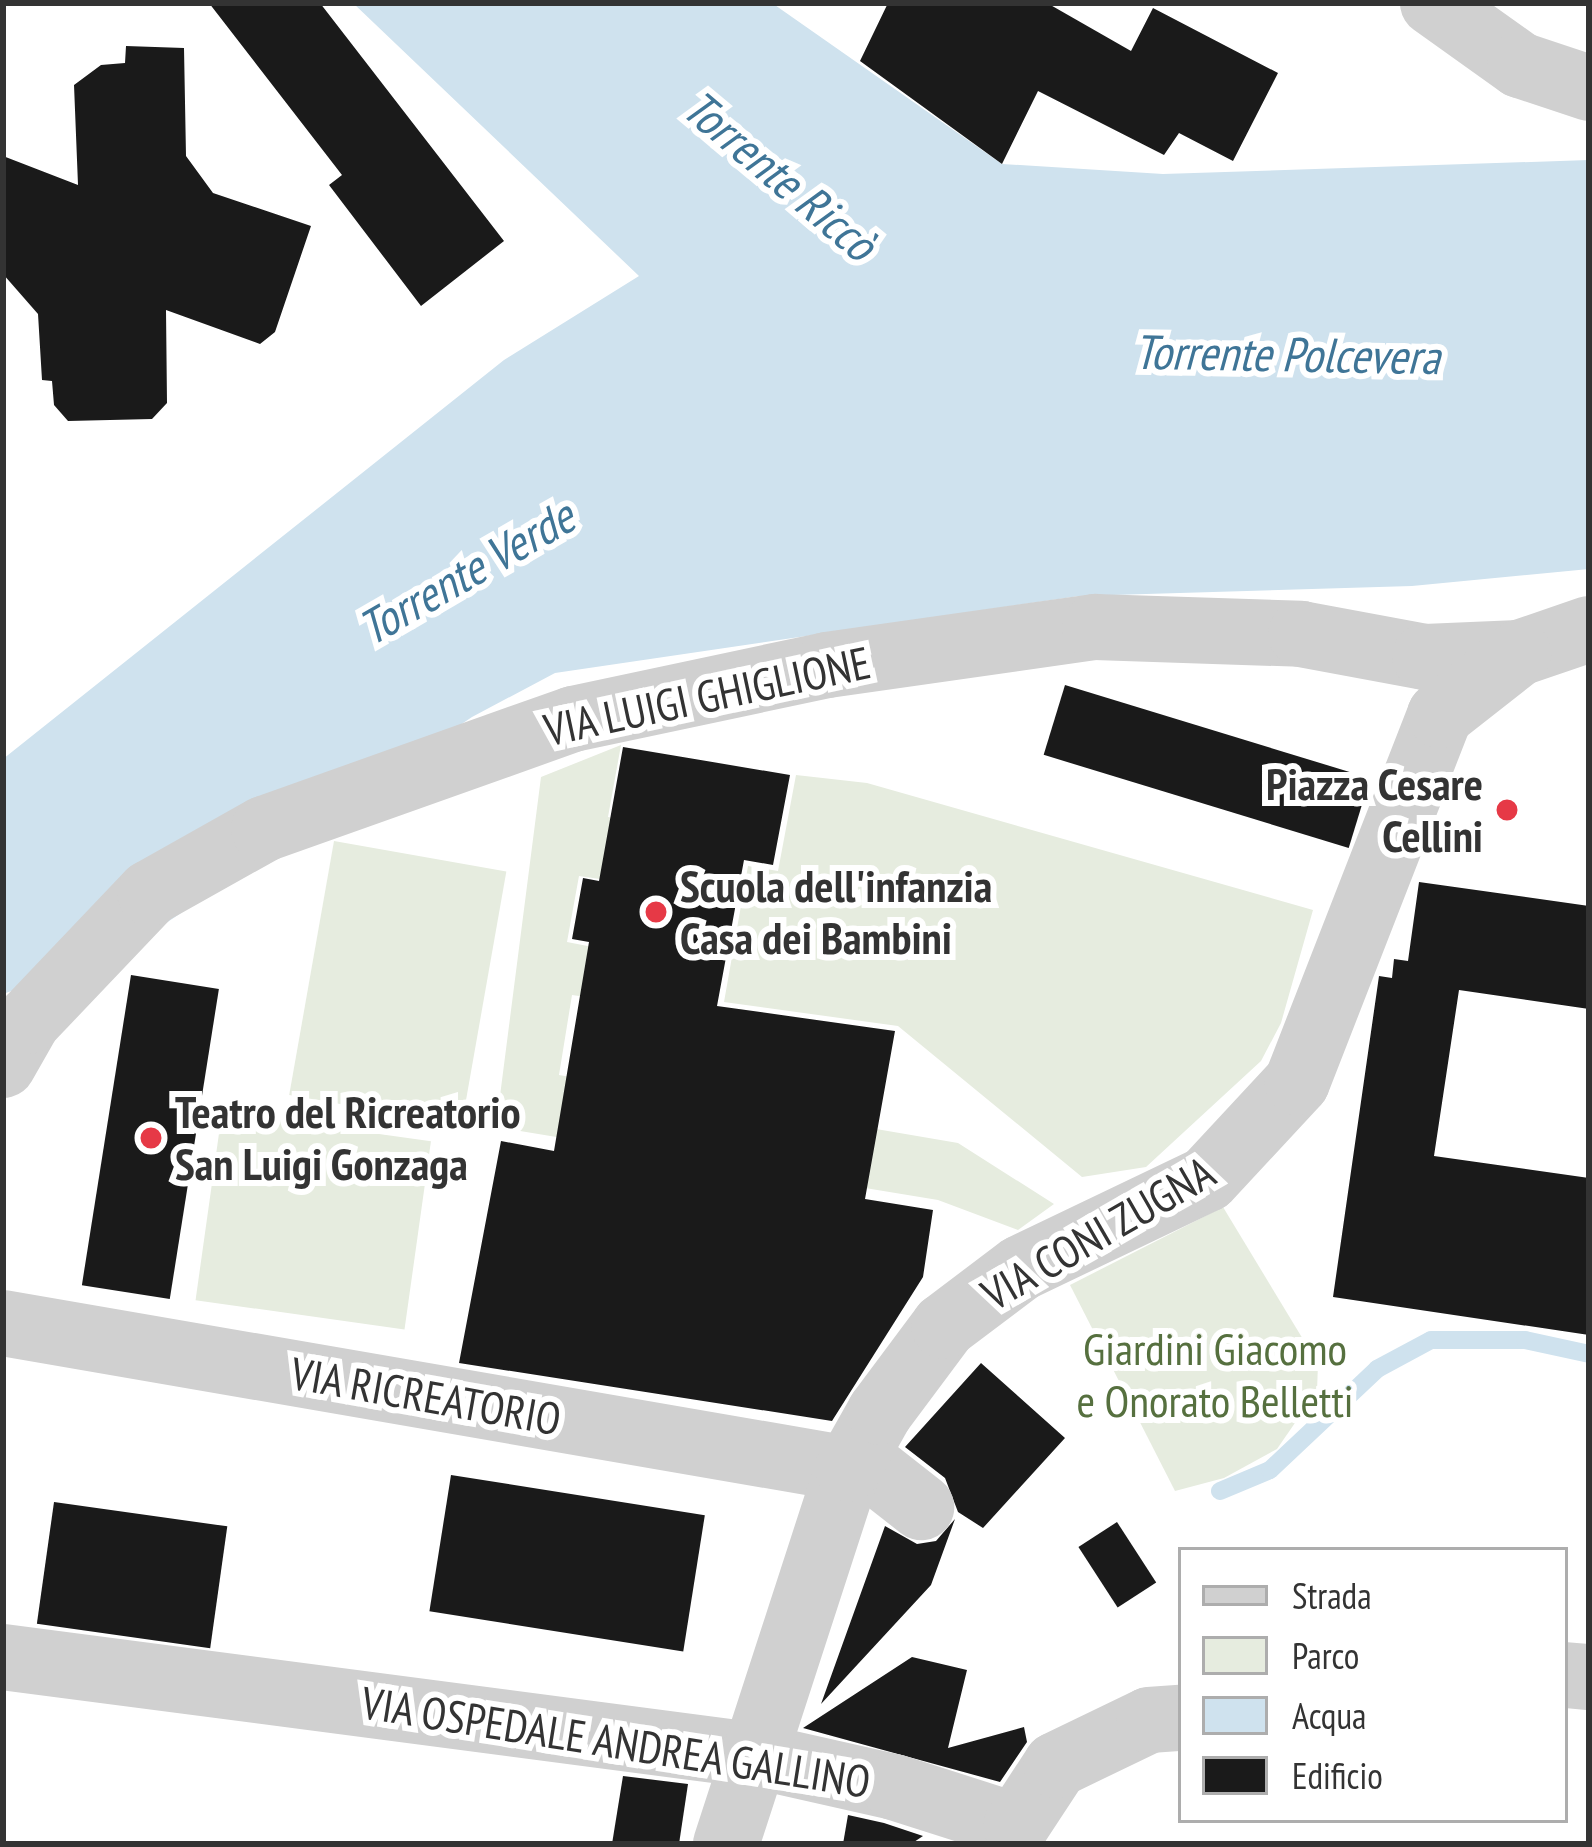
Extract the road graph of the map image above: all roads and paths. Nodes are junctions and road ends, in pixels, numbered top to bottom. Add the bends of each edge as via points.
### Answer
1 (1442, 10) edge
2 (1589, 88) edge
3 (1589, 629) edge
4 (1519, 653) junction
5 (3, 1065) edge
6 (3, 1323) edge
7 (852, 1462) junction
8 (921, 1507) dead end
9 (3, 1657) edge
10 (1178, 1718) edge
11 (752, 1755) junction
12 (1019, 1835) edge
13 (726, 1844) edge

1 - 2 street via 1503,83
3 - 4 street
4 - 5 street, VIA LUIGI GHIGLIONE via 1425,657 1301,634 1095,627 826,665 573,719 265,829 150,893 28,1021
4 - 7 street, VIA CONI ZUGNA via 1440,715 1297,1082 1207,1180 1021,1268 944,1327
6 - 7 street, VIA RICREATORIO
7 - 8 street
7 - 11 street, VIA CONI ZUGNA
9 - 11 street, VIA OSPEDALE ANDREA GALLINO
10 - 12 street, VIA OSPEDALE ANDREA GALLINO via 1149,1720 1056,1765
11 - 12 street, VIA OSPEDALE ANDREA GALLINO via 894,1786
11 - 13 street, VIA CONI ZUGNA

